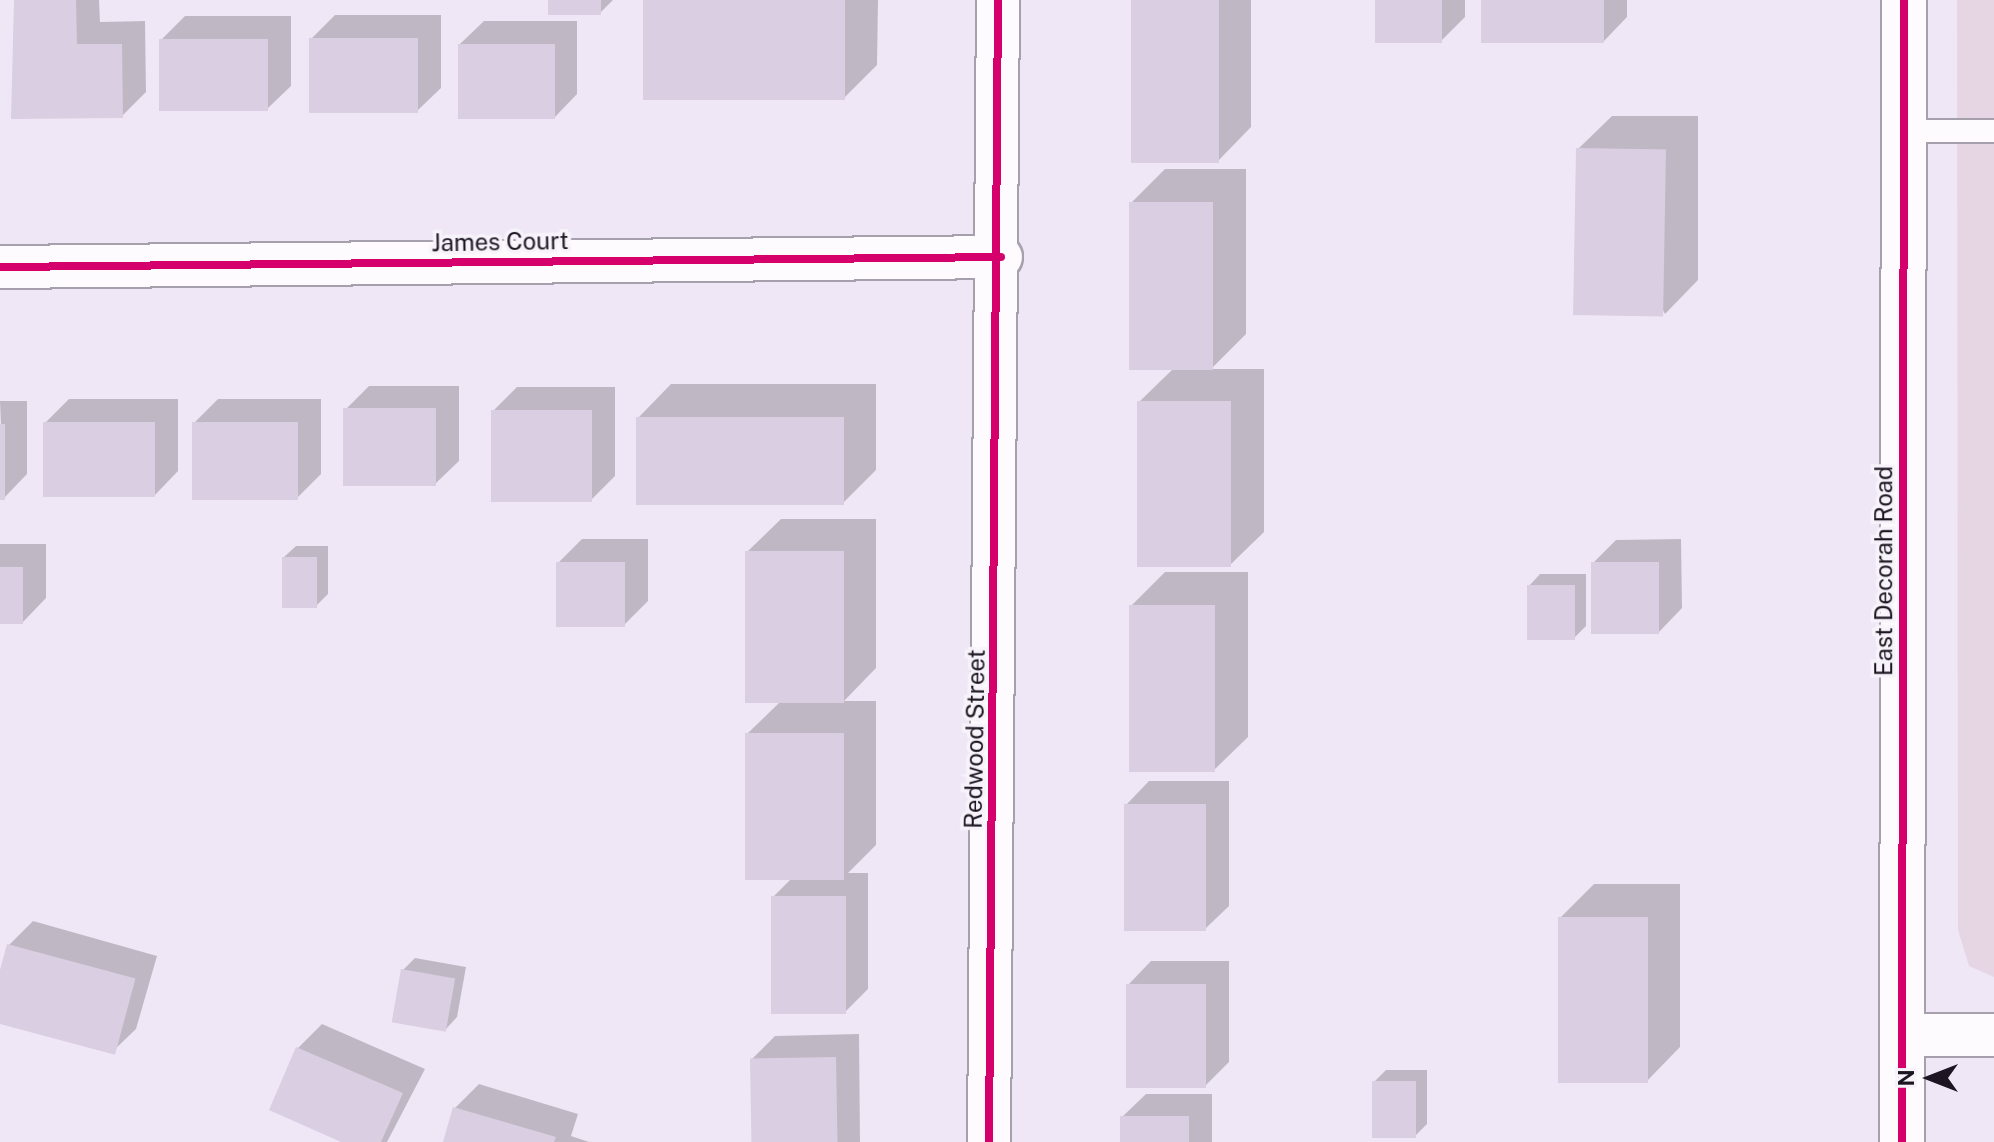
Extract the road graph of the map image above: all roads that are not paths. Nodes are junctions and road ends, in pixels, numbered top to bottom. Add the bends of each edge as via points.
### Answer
1 (998, 0) edge
2 (1904, 0) edge
3 (1904, 131) junction
4 (1994, 131) edge
5 (1001, 257) junction
6 (0, 267) edge
7 (1903, 1035) junction
8 (1994, 1035) edge
9 (989, 1142) edge
10 (1902, 1142) edge

1 - 5 street, Redwood Street
2 - 3 street, East Decorah Road
3 - 4 lane
3 - 7 street, East Decorah Road
5 - 6 street, James Court
5 - 9 street, Redwood Street
7 - 8 street
7 - 10 street, East Decorah Road

